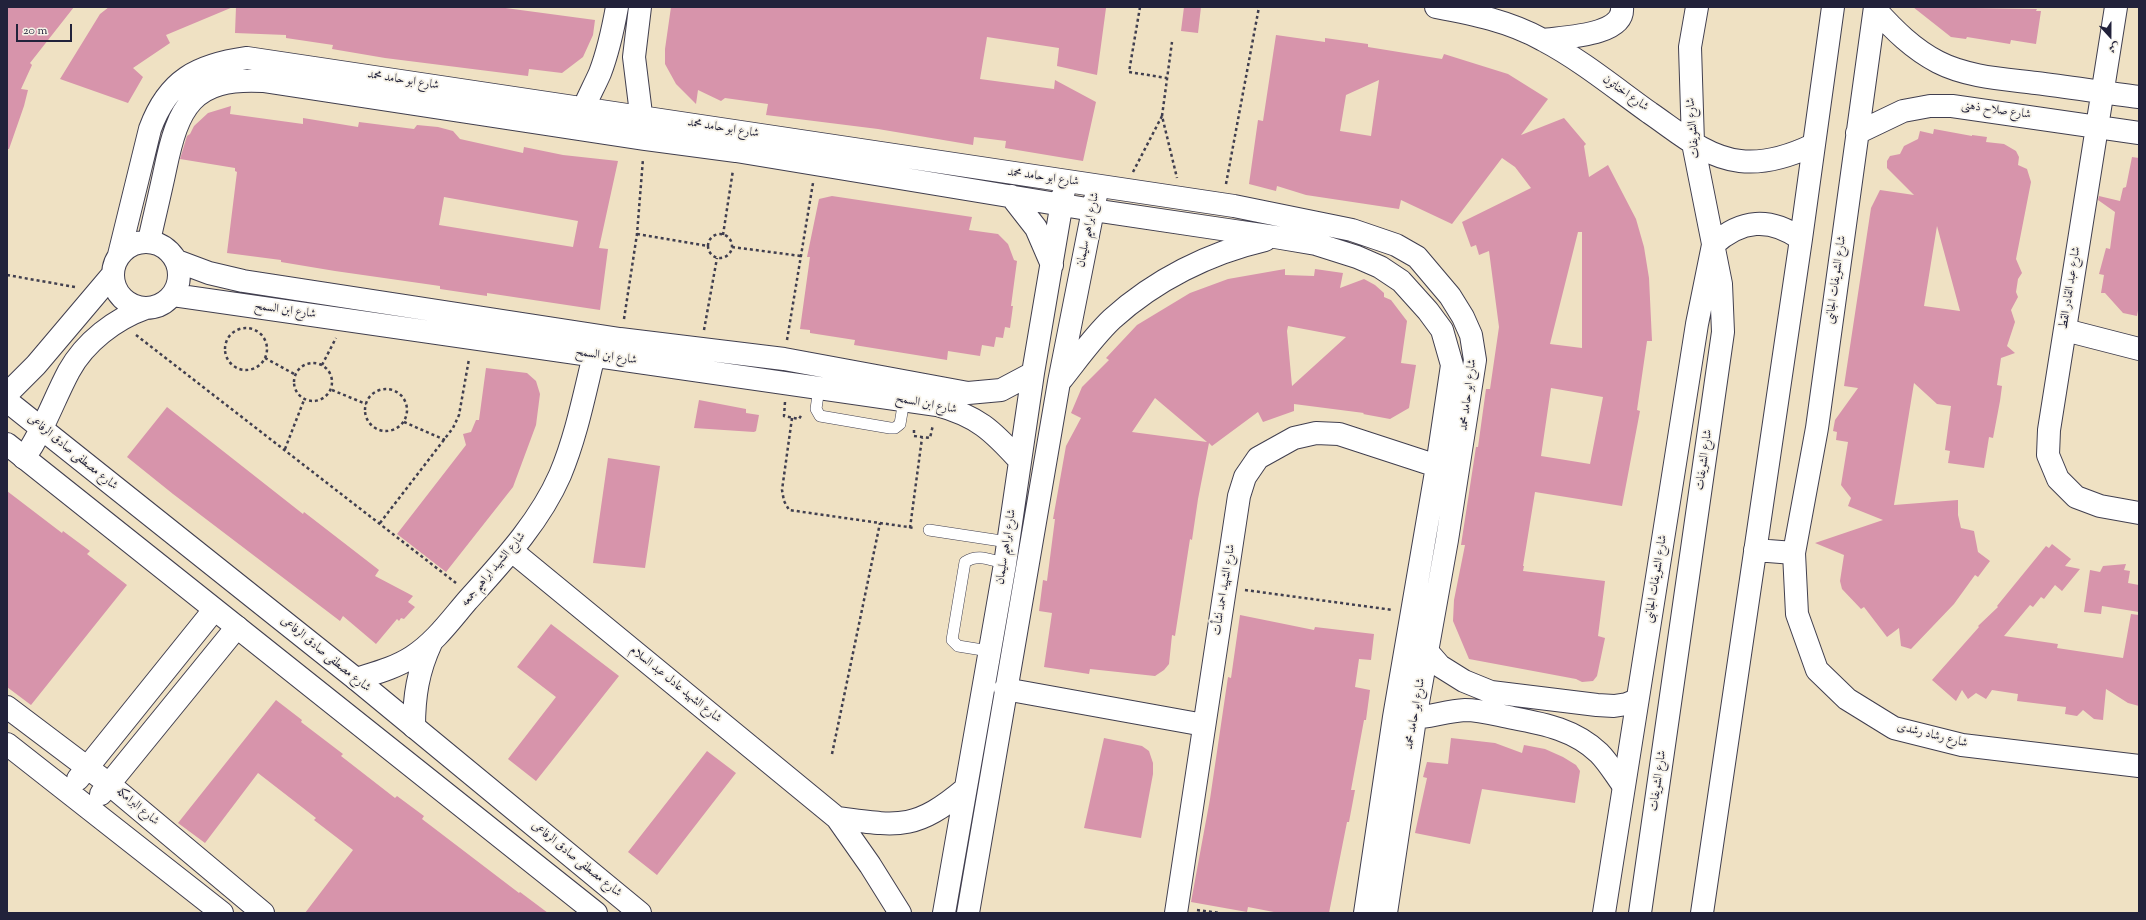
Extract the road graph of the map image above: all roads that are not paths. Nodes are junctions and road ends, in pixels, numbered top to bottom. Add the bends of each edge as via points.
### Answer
1 (617, 7) edge
2 (640, 7) edge
3 (1436, 7) edge
4 (1622, 7) edge
5 (1697, 7) edge
6 (1833, 7) edge
7 (2116, 7) edge
8 (1875, 8) edge
9 (1543, 40) junction
10 (2102, 92) junction
11 (2139, 97) edge
12 (582, 108) junction
13 (641, 116) junction
14 (2097, 128) junction
15 (577, 129) junction
16 (1857, 133) junction
17 (2139, 133) edge
18 (644, 139) junction
19 (1693, 143) junction
20 (1813, 145) junction
21 (1066, 181) junction
22 (1098, 186) junction
23 (1011, 196) junction
24 (1062, 204) junction
25 (1093, 210) junction
26 (1275, 237) junction
27 (1801, 239) junction
28 (149, 241) junction
29 (1713, 245) junction
30 (177, 261) junction
31 (116, 265) junction
32 (1052, 266) junction
33 (173, 295) junction
34 (146, 308) junction
35 (1463, 318) junction
36 (1442, 330) junction
37 (2065, 330) junction
38 (2139, 349) edge
39 (594, 356) junction
40 (1033, 373) junction
41 (1059, 382) junction
42 (819, 388) junction
43 (7, 394) edge
44 (904, 400) junction
45 (7, 401) edge
46 (43, 430) junction
47 (7, 444) edge
48 (24, 458) junction
49 (1020, 461) junction
50 (1437, 466) junction
51 (2139, 513) edge
52 (929, 530) road end
53 (1008, 542) junction
54 (1755, 550) junction
55 (512, 551) junction
56 (1794, 553) junction
57 (1005, 564) junction
58 (1028, 567) junction
59 (214, 610) junction
60 (237, 627) junction
61 (431, 643) junction
62 (989, 651) junction
63 (1427, 651) junction
64 (356, 679) junction
65 (1005, 689) junction
66 (1637, 700) junction
67 (7, 707) edge
68 (1404, 718) junction
69 (1204, 725) junction
70 (414, 727) junction
71 (7, 744) edge
72 (2139, 766) edge
73 (87, 767) junction
74 (109, 784) junction
75 (1623, 785) junction
76 (965, 789) junction
77 (68, 791) junction
78 (90, 807) junction
79 (837, 818) junction
80 (222, 913) edge
81 (264, 913) edge
82 (596, 913) edge
83 (640, 913) edge
84 (900, 913) edge
85 (944, 913) edge
86 (968, 913) edge
87 (1176, 913) edge
88 (1365, 913) edge
89 (1386, 913) edge
90 (1604, 913) edge
91 (1640, 913) edge
92 (1702, 913) edge

1 - 12 street via 606,56
2 - 13 street via 634,57
3 - 9 street, شارع اخناتون via 1483,16 1514,26
4 - 9 street via 1619,21 1612,27
5 - 19 street, شارع الشويفات via 1690,47
6 - 20 street
7 - 10 street, شارع عبد القادر القط
8 - 10 street via 1897,33 1938,62 1963,71 1997,78
8 - 16 street, شارع الشويفات الجانبى
9 - 19 street, شارع اخناتون via 1585,66
10 - 11 street
10 - 14 street, شارع عبد القادر القط
12 - 13 street, شارع ابو حامد محمد
12 - 15 street
12 - 31 street, شارع ابو حامد محمد via 262,59 247,58 203,67 189,74 170,90 157,110 150,128
13 - 18 street
13 - 21 street, شارع ابو حامد محمد
14 - 16 street, شارع صلاح ذهنى via 2030,116 1952,106 1930,106 1904,111
14 - 17 street, شارع صلاح ذهنى
14 - 37 street, شارع عبد القادر القط
15 - 18 street, شارع ابو حامد محمد
15 - 28 street, شارع ابو حامد محمد via 263,81 242,80 222,83 203,92 189,104 178,120
16 - 56 street, شارع الشويفات الجانبى via 1817,428
18 - 23 street, شارع ابو حامد محمد via 736,151
19 - 20 street, شارع اخناتون via 1715,155 1740,161 1765,161 1784,157
19 - 29 street, شارع الشويفات
20 - 27 street
21 - 22 street, شارع ابو حامد محمد
21 - 24 street, شارع ابراهيم سليمان
22 - 25 street, شارع ابراهيم سليمان
22 - 35 street, شارع ابو حامد محمد via 1222,204 1352,230 1396,245 1417,257 1450,296
23 - 24 street, شارع ابو حامد محمد
23 - 32 street via 1036,228
24 - 25 street, شارع ابو حامد محمد
24 - 32 street, شارع ابراهيم سليمان
25 - 26 street, شارع ابو حامد محمد
25 - 41 street, شارع ابراهيم سليمان
26 - 36 street, شارع ابو حامد محمد via 1316,244 1380,267 1401,281
26 - 41 street via 1238,246 1215,255 1182,270 1142,295 1111,320
27 - 29 street via 1780,227 1756,224 1732,230
27 - 54 street
28 - 30 street via 166,248
28 - 31 street via 132,244
29 - 66 street, شارع الشويفات الجانبى via 1697,324
29 - 91 street, شارع الشويفات via 1721,284 1723,332
30 - 33 street via 179,279
30 - 40 street, شارع ابن السمح via 209,273 243,281 620,339 784,359 968,393 1001,390
31 - 34 street via 115,287 122,298 133,305
31 - 43 street via 98,291 36,365
32 - 40 street, شارع ابراهيم سليمان
33 - 34 street via 165,302
33 - 39 street, شارع ابن السمح
34 - 46 street via 117,320 86,348 70,369
35 - 36 street
35 - 63 street, شارع ابو حامد محمد via 1471,335 1475,360
36 - 50 street, شارع ابو حامد محمد via 1452,365
37 - 38 street
37 - 51 street, شارع عبد القادر القط via 2049,430 2048,455 2058,479 2076,497 2100,506
39 - 42 street, شارع ابن السمح
39 - 55 street, شارع الشهيد ابراهيم جمعه via 576,429 559,476 544,505
40 - 49 street, شارع ابراهيم سليمان
41 - 58 street, شارع ابراهيم سليمان
42 - 44 street, شارع ابن السمح
42 - 44 lane via 816,409 820,416 890,428 900,424
44 - 49 street, شارع ابن السمح via 962,412 995,434
45 - 46 street, شارع مصطفى صادق الرفاعى
46 - 48 street
46 - 64 street, شارع مصطفى صادق الرفاعى
47 - 48 street
48 - 59 street
49 - 53 street, شارع ابراهيم سليمان
50 - 68 street, شارع ابو حامد محمد via 1411,612
50 - 69 street, شارع الشهيد احمد نشأت via 1339,434 1316,434 1294,438 1258,458 1245,477 1239,496
52 - 53 lane
53 - 57 street, شارع ابراهيم سليمان
54 - 56 street
54 - 92 street
55 - 61 street, شارع الشهيد ابراهيم جمعه
55 - 79 street, شارع الشهيد عادل عبد السلام
56 - 72 street, شارع رشاد رشدى via 1797,614 1817,670 1847,699 1894,728 1962,745
57 - 58 lane
57 - 62 street, شارع ابراهيم سليمان
57 - 62 lane via 982,557 972,557 965,562 952,640 958,646
58 - 65 street, شارع ابراهيم سليمان
59 - 60 street
59 - 73 street
60 - 74 street
60 - 82 street
61 - 64 street, شارع الشهيد ابراهيم جمعه via 394,666
61 - 70 street, شارع الشهيد ابراهيم جمعه via 416,683
62 - 76 street, شارع ابراهيم سليمان
63 - 66 street via 1440,666 1464,681 1492,692 1614,706
63 - 68 street, شارع ابو حامد محمد
64 - 70 street, شارع مصطفى صادق الرفاعى
65 - 69 street
65 - 86 street, شارع ابراهيم سليمان
66 - 75 street, شارع الشويفات الجانبى
67 - 73 street, شارع البرامكه
68 - 75 street via 1477,710 1546,725 1574,734 1587,743 1600,754
68 - 88 street, شارع ابو حامد محمد
68 - 89 street, شارع ابو حامد محمد
69 - 87 street, شارع الشهيد احمد نشأت
70 - 83 street, شارع مصطفى صادق الرفاعى
71 - 77 street
73 - 74 street, شارع البرامكه
73 - 77 street
74 - 78 street
74 - 81 street, شارع البرامكه
75 - 90 street, شارع الشويفات الجانبى
76 - 79 street via 928,816 909,823 883,824
76 - 85 street, شارع ابراهيم سليمان
77 - 78 street
78 - 80 street
79 - 84 street, شارع الشهيد عادل عبد السلام

